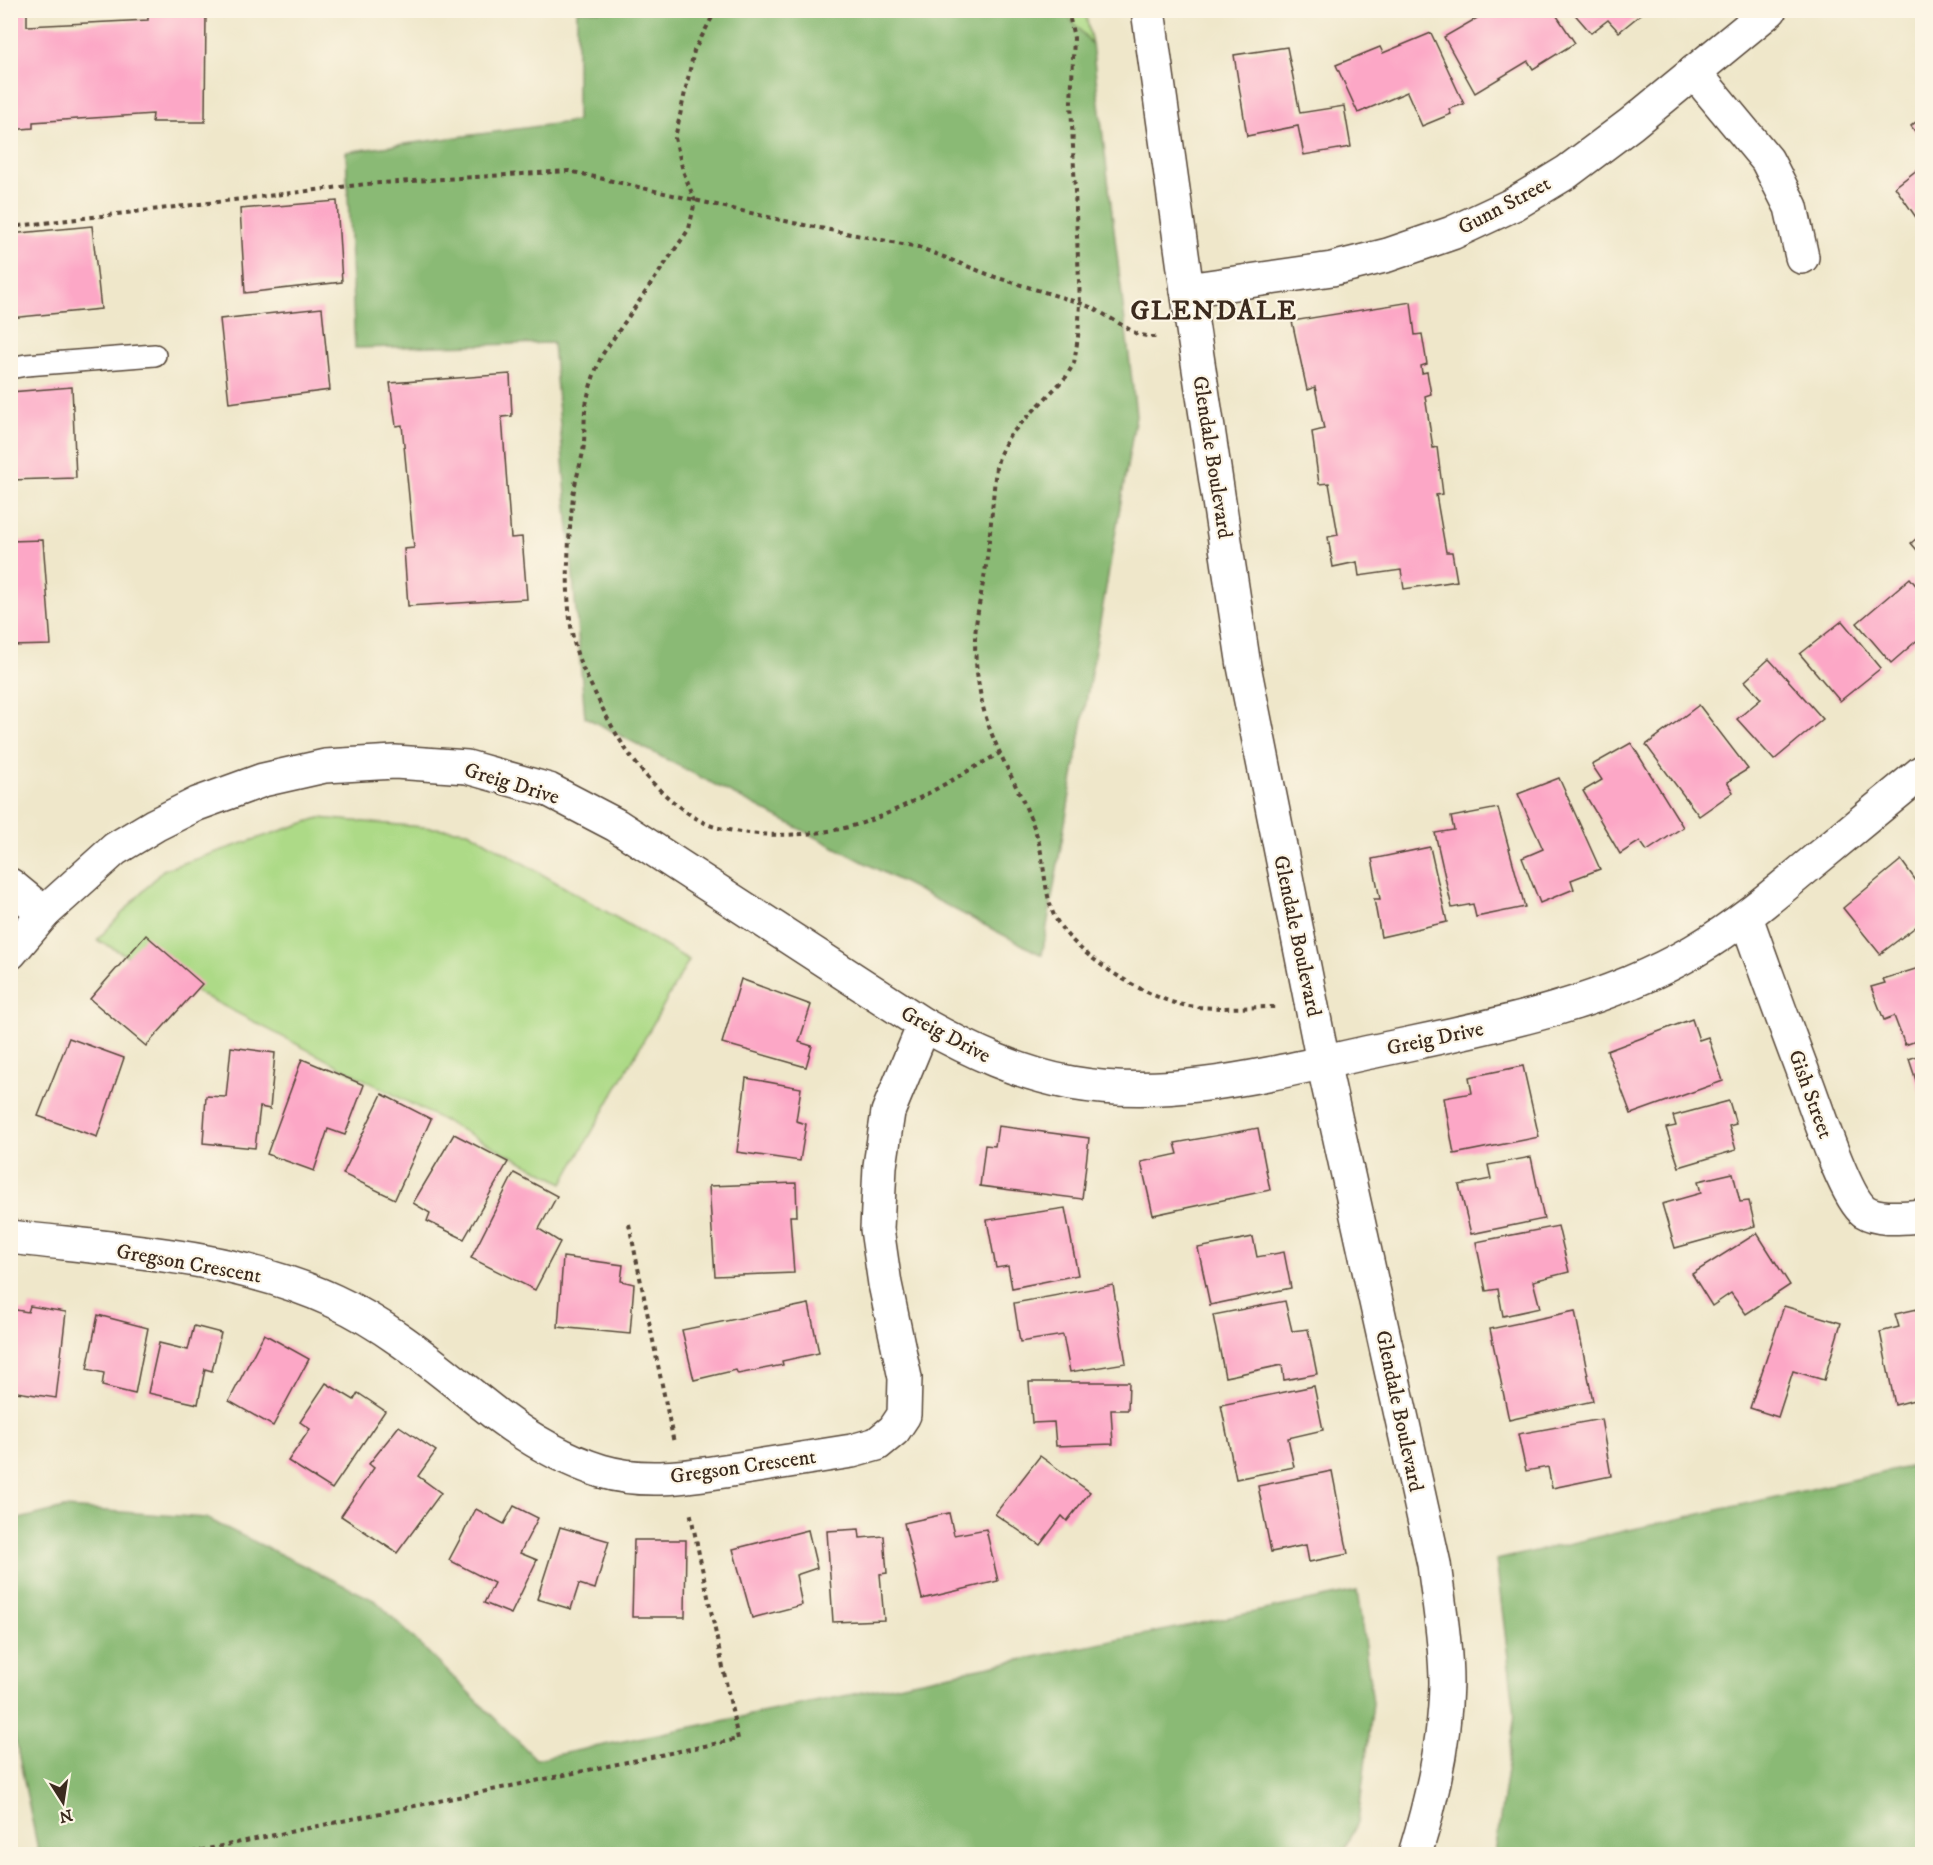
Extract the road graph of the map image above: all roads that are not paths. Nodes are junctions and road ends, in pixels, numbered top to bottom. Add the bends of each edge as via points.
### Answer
1 (1148, 10) edge
2 (1770, 10) edge
3 (1694, 72) junction
4 (1802, 257) dead end
5 (1187, 290) junction
6 (155, 355) dead end
7 (10, 368) edge
8 (1923, 772) edge
9 (10, 885) edge
10 (44, 913) junction
11 (1746, 918) junction
12 (10, 953) edge
13 (924, 1025) junction
14 (1323, 1062) junction
15 (1923, 1216) edge
16 (10, 1237) edge
17 (1415, 1854) edge

1 - 5 street, Glendale Boulevard
2 - 3 street, Gunn Street
3 - 4 street via 1767,160 1791,207
3 - 5 street, Gunn Street via 1567,172 1514,204 1452,233 1332,269
5 - 14 street, Glendale Boulevard via 1244,666
6 - 7 lane
8 - 11 street, Greig Drive
9 - 10 street
10 - 12 street, Greig Drive
10 - 13 street, Greig Drive via 115,849 197,804 263,780 325,766 395,762 466,767 549,790 616,825
11 - 14 street, Greig Drive via 1653,972 1571,1004 1505,1024
11 - 15 street, Gish Street via 1833,1152 1854,1198 1864,1210 1882,1217
13 - 14 street, Greig Drive via 1012,1068 1072,1083 1154,1090 1213,1084
13 - 16 street, Gregson Crescent via 888,1112 880,1166 877,1229 905,1378 904,1415 877,1444 852,1451 683,1478 639,1478 602,1471 558,1454 527,1435 387,1330 334,1301 267,1275 195,1260
14 - 17 street, Glendale Boulevard via 1434,1564 1444,1638 1442,1730 1430,1805

